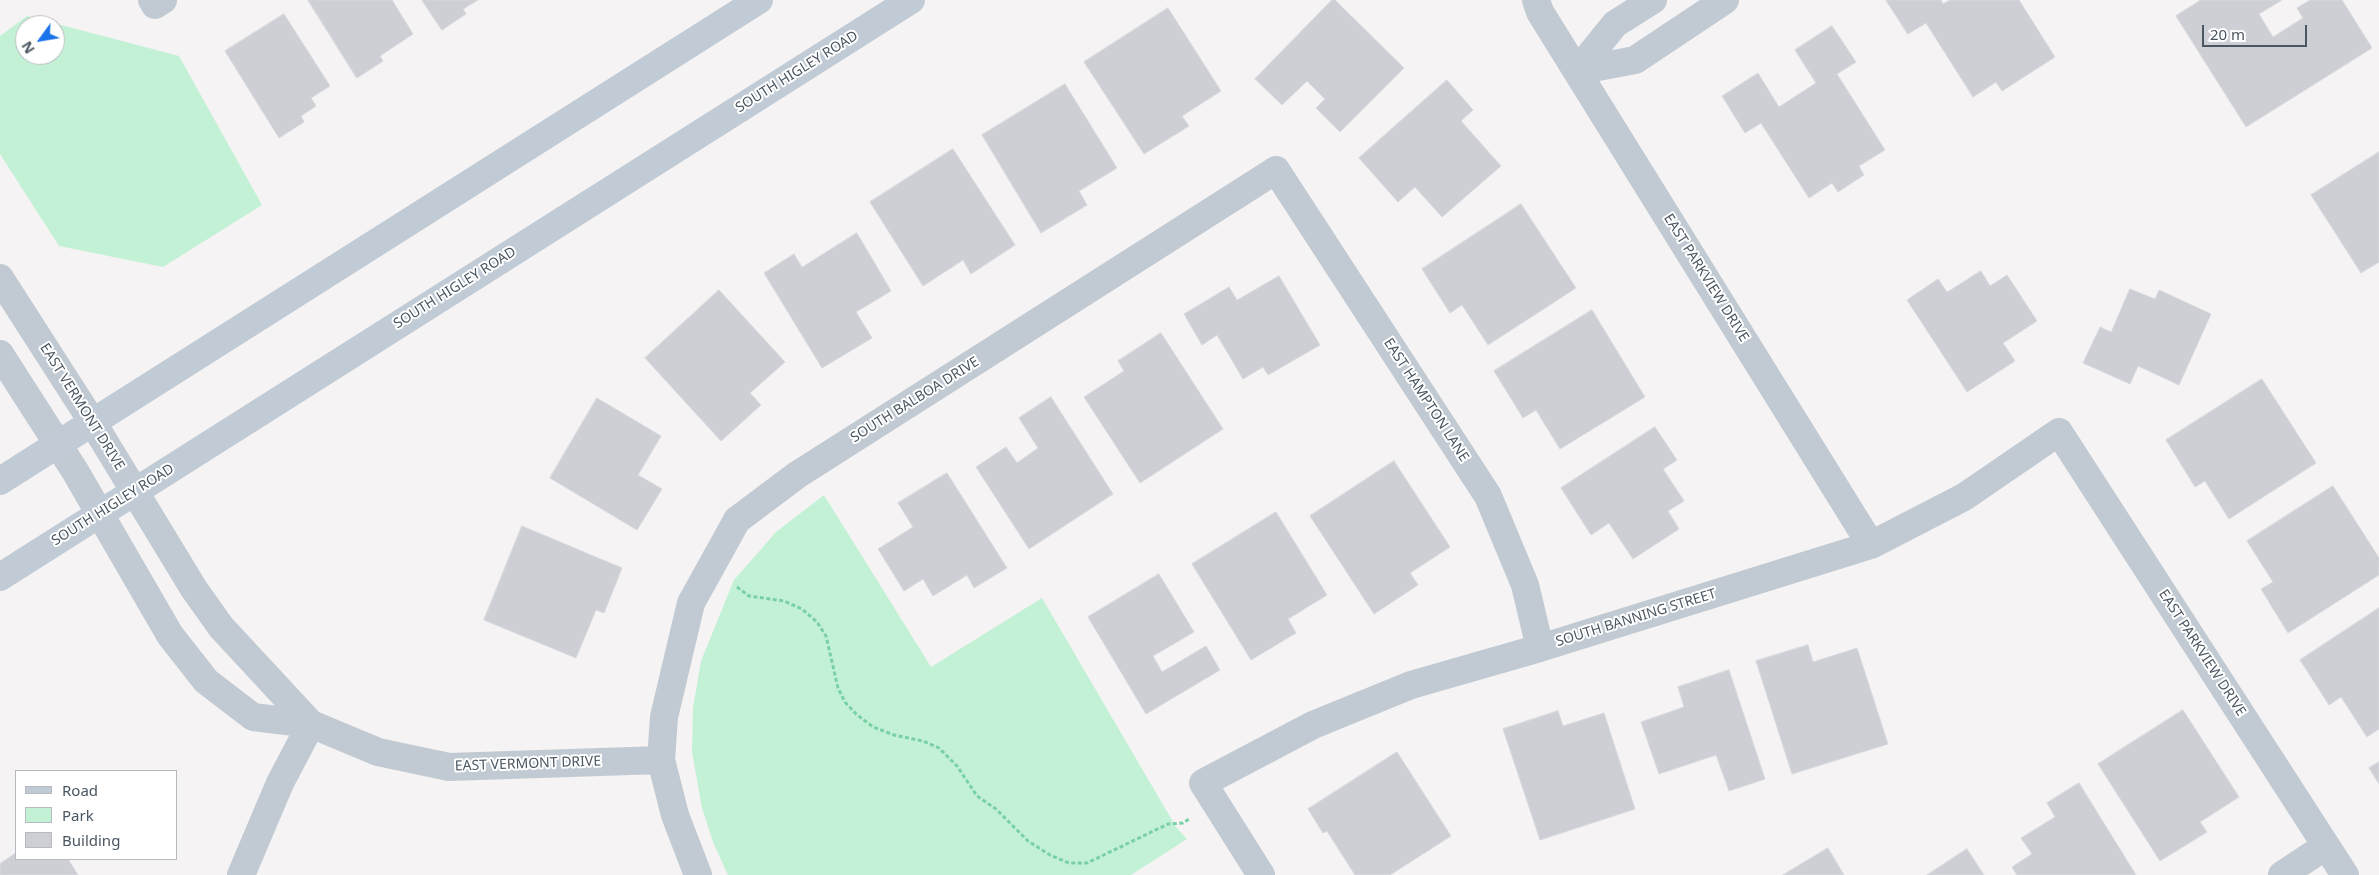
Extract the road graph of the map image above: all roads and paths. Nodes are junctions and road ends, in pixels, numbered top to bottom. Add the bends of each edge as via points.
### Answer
1 (759, 0) edge
2 (911, 0) edge
3 (1653, 0) edge
4 (1725, 0) edge
5 (1533, 4) edge
6 (1577, 71) junction
7 (1276, 170) joint
8 (0, 278) edge
9 (0, 354) edge
10 (93, 423) junction
11 (2059, 432) joint
12 (58, 445) junction
13 (0, 481) edge
14 (135, 492) junction
15 (98, 514) junction
16 (1871, 545) junction
17 (0, 577) edge
18 (730, 582) dead end
19 (1540, 648) junction
20 (311, 724) junction
21 (661, 760) junction
22 (1183, 823) dead end
23 (2326, 846) junction
24 (241, 875) edge
25 (698, 875) edge
26 (1261, 875) edge
27 (2282, 875) edge
28 (2345, 875) edge

1 - 10 main road
2 - 14 main road, SOUTH HIGLEY ROAD
3 - 6 street via 1615,24
4 - 6 street via 1635,60
5 - 6 street, EAST PARKVIEW DRIVE
6 - 16 street, EAST PARKVIEW DRIVE
7 - 19 street, EAST HAMPTON LANE via 1488,496 1525,585
7 - 21 street, SOUTH BALBOA DRIVE via 797,475 737,520 690,603 664,717
8 - 10 street, EAST VERMONT DRIVE
9 - 12 street, EAST VERMONT DRIVE
10 - 12 main road
10 - 14 street, EAST VERMONT DRIVE
11 - 16 street, SOUTH BANNING STREET via 1964,497
11 - 23 street, EAST PARKVIEW DRIVE
12 - 13 main road
12 - 15 street, EAST VERMONT DRIVE
14 - 15 main road, SOUTH HIGLEY ROAD
14 - 20 street, EAST VERMONT DRIVE via 172,556 221,627
15 - 17 main road, SOUTH HIGLEY ROAD
15 - 20 street, EAST VERMONT DRIVE via 170,635 206,681 253,717
16 - 19 street, SOUTH BANNING STREET
18 - 22 path via 749,596 784,601 817,622 826,636 838,688 856,714 873,727 939,748 957,766 977,796 1050,856 1069,863 1087,862 1168,824
19 - 26 street, SOUTH BANNING STREET via 1410,685 1313,725 1203,783
20 - 21 street, EAST VERMONT DRIVE via 378,752 449,767
20 - 24 street via 280,783
21 - 25 street via 674,815
23 - 27 street
23 - 28 street, EAST PARKVIEW DRIVE

